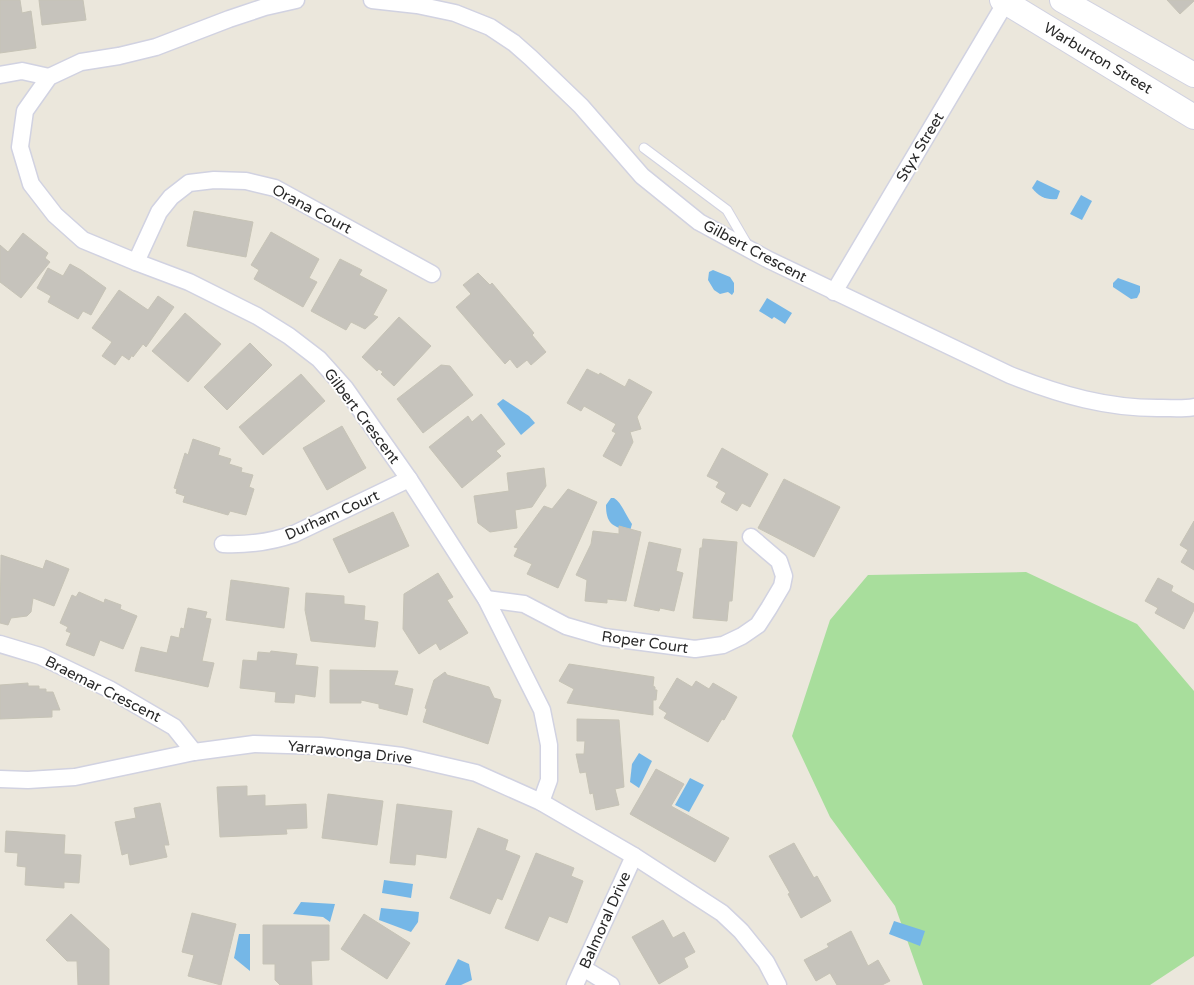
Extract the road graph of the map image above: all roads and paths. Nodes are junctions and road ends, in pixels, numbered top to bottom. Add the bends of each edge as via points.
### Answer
1 (296, 0) edge
2 (372, 0) edge
3 (1062, 0) edge
4 (1004, 1) edge
5 (0, 74) edge
6 (1194, 75) edge
7 (49, 78) junction
8 (1194, 117) edge
9 (644, 148) dead end
10 (750, 250) junction
11 (136, 262) junction
12 (432, 274) dead end
13 (834, 292) junction
14 (1194, 407) edge
15 (409, 479) junction
16 (752, 537) dead end
17 (223, 544) dead end
18 (486, 599) junction
19 (0, 644) edge
20 (194, 752) junction
21 (0, 779) edge
22 (541, 802) junction
23 (634, 856) junction
24 (583, 968) junction
25 (575, 985) edge
26 (610, 985) edge
27 (778, 985) edge

1 - 7 street, Gilbert Crescent via 238,16 156,47 82,62
2 - 10 street, Gilbert Crescent via 455,13 490,27 514,43 581,106 642,176 699,222
3 - 6 main road, Warburton Street
4 - 8 main road, Warburton Street
4 - 13 street, Styx Street
5 - 7 street via 22,71
7 - 11 street, Gilbert Crescent via 26,110 20,147 31,184 56,215 83,240
9 - 10 lane via 727,210
10 - 13 street, Gilbert Crescent
11 - 12 street, Orana Court via 171,196 189,183 246,180 274,188
11 - 15 street, Gilbert Crescent via 224,297 281,331 319,359 350,395
13 - 14 street, Gilbert Crescent via 1044,388 1107,406 1150,409
15 - 17 street, Durham Court via 278,540
15 - 18 street, Gilbert Crescent
16 - 18 street, Roper Court via 779,561 784,576 778,594 758,625 723,645 695,649 604,637 566,626 524,604
18 - 22 street, Gilbert Crescent via 542,710 549,744 549,780
19 - 20 street, Braemar Crescent via 40,656 109,689 174,727
20 - 21 street, Yarrawonga Drive via 75,777
20 - 22 street, Yarrawonga Drive via 254,744 321,746 402,756 476,773
22 - 23 street, Yarrawonga Drive
23 - 24 street, Balmoral Drive
23 - 27 street, Yarrawonga Drive via 722,913 766,962
24 - 25 street, Balmoral Drive
24 - 26 street

